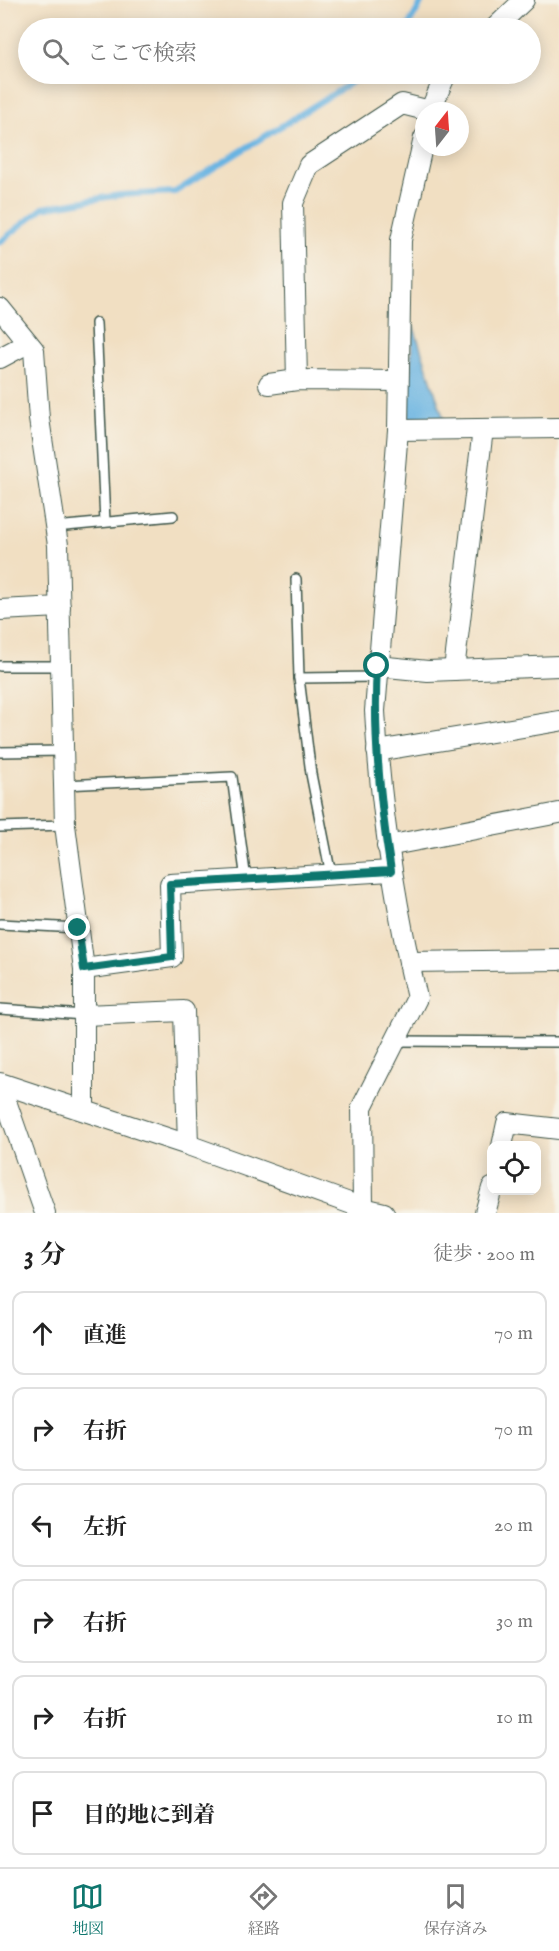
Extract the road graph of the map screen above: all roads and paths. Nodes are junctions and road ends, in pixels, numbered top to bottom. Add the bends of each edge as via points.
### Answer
1 (524, 0) edge
2 (505, 18) edge
3 (442, 84) edge
4 (434, 102) edge
5 (415, 107) edge
6 (420, 156) edge
7 (0, 308) edge
8 (96, 323) dead end
9 (28, 343) junction
10 (0, 358) edge
11 (297, 380) junction
12 (398, 381) junction
13 (268, 384) dead end
14 (559, 428) edge
15 (483, 429) junction
16 (398, 430) junction
17 (173, 516) dead end
18 (105, 522) junction
19 (55, 527) junction
20 (296, 579) dead end
21 (60, 607) junction
22 (0, 610) edge
23 (0, 666) edge
24 (61, 666) junction
25 (559, 666) edge
26 (454, 670) junction
27 (377, 672) junction
28 (299, 678) junction
29 (559, 721) edge
30 (63, 751) junction
31 (377, 751) junction
32 (0, 752) edge
33 (64, 785) junction
34 (559, 813) edge
35 (65, 825) junction
36 (0, 827) edge
37 (387, 846) junction
38 (391, 871) junction
39 (331, 875) junction
40 (246, 880) junction
41 (0, 924) edge
42 (78, 928) junction
43 (559, 960) edge
44 (409, 962) junction
45 (84, 969) junction
46 (0, 1009) edge
47 (84, 1015) junction
48 (395, 1041) junction
49 (559, 1042) edge
50 (0, 1083) edge
51 (84, 1110) junction
52 (559, 1129) edge
53 (503, 1141) edge
54 (188, 1145) junction
55 (490, 1195) edge
56 (360, 1211) edge
57 (45, 1213) edge
58 (384, 1213) edge
59 (485, 1213) edge

1 - 2 street
3 - 4 street
5 - 11 street via 402,104 309,165 293,203
6 - 12 street via 401,240
7 - 9 street
8 - 18 lane
9 - 10 street
9 - 19 street via 34,350 39,419
11 - 12 street
11 - 13 street
12 - 16 street
14 - 15 street
15 - 16 street
15 - 26 street
16 - 27 street
17 - 18 lane
18 - 19 lane
19 - 21 street
20 - 28 lane
21 - 22 street
21 - 24 street
23 - 24 lane
24 - 30 street
25 - 26 street
26 - 27 street
27 - 28 lane
27 - 31 street
28 - 39 lane via 311,774
29 - 31 street
30 - 32 lane
30 - 33 street
31 - 37 street
33 - 35 street
33 - 40 lane via 232,777
34 - 37 street
35 - 36 lane
35 - 42 street
37 - 38 street
38 - 39 street
38 - 44 street
39 - 40 street
40 - 45 street via 170,884 172,957
41 - 42 lane
42 - 45 street
43 - 44 street
44 - 48 street via 417,998
45 - 47 street
46 - 47 lane
47 - 51 street
47 - 54 street via 184,1011
48 - 49 lane
48 - 56 street via 362,1107
50 - 51 street
50 - 57 street
51 - 54 street
52 - 53 street via 507,1123
54 - 56 street
55 - 59 street
56 - 58 street

